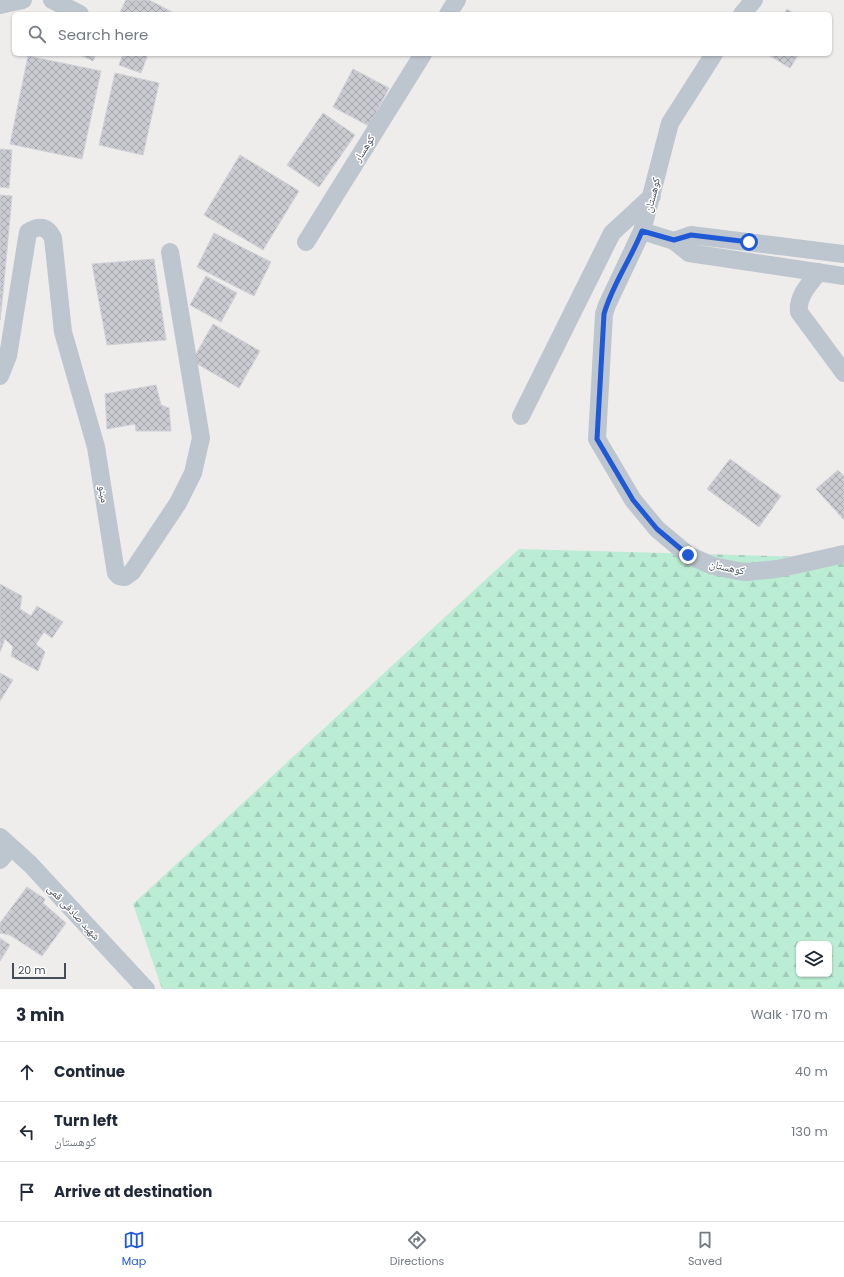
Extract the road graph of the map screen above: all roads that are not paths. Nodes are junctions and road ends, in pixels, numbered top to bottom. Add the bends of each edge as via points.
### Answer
1 (24, 0) edge
2 (52, 0) edge
3 (456, 0) edge
4 (754, 0) edge
5 (0, 5) edge
6 (76, 12) edge
7 (449, 12) edge
8 (744, 12) edge
9 (422, 56) edge
10 (713, 56) edge
11 (652, 196) junction
12 (642, 231) junction
13 (674, 240) junction
14 (306, 242) dead end
15 (170, 252) dead end
16 (844, 254) edge
17 (819, 272) junction
18 (844, 276) edge
19 (844, 373) edge
20 (0, 376) edge
21 (521, 416) dead end
22 (844, 554) edge
23 (4, 848) edge
24 (146, 989) edge

1 - 5 street
2 - 6 street
3 - 7 street
4 - 8 street
9 - 14 street, کوهسار
10 - 11 street, کوهستان via 670,123
11 - 12 street, کوهستان
11 - 21 street via 612,233
12 - 13 street
12 - 22 street, کوهستان via 604,314 597,439 633,500 657,529 688,555 713,566 747,572 777,569
13 - 16 street via 691,235
13 - 17 street via 689,253
15 - 20 street, مینو via 201,438 193,473 178,503 132,572 125,577 116,573 96,447 63,332 53,238 50,231 44,228 35,228 28,232 8,356
17 - 18 street
17 - 19 street via 801,298 799,312
23 - 24 street, شهید صادقی قمی via 30,864

